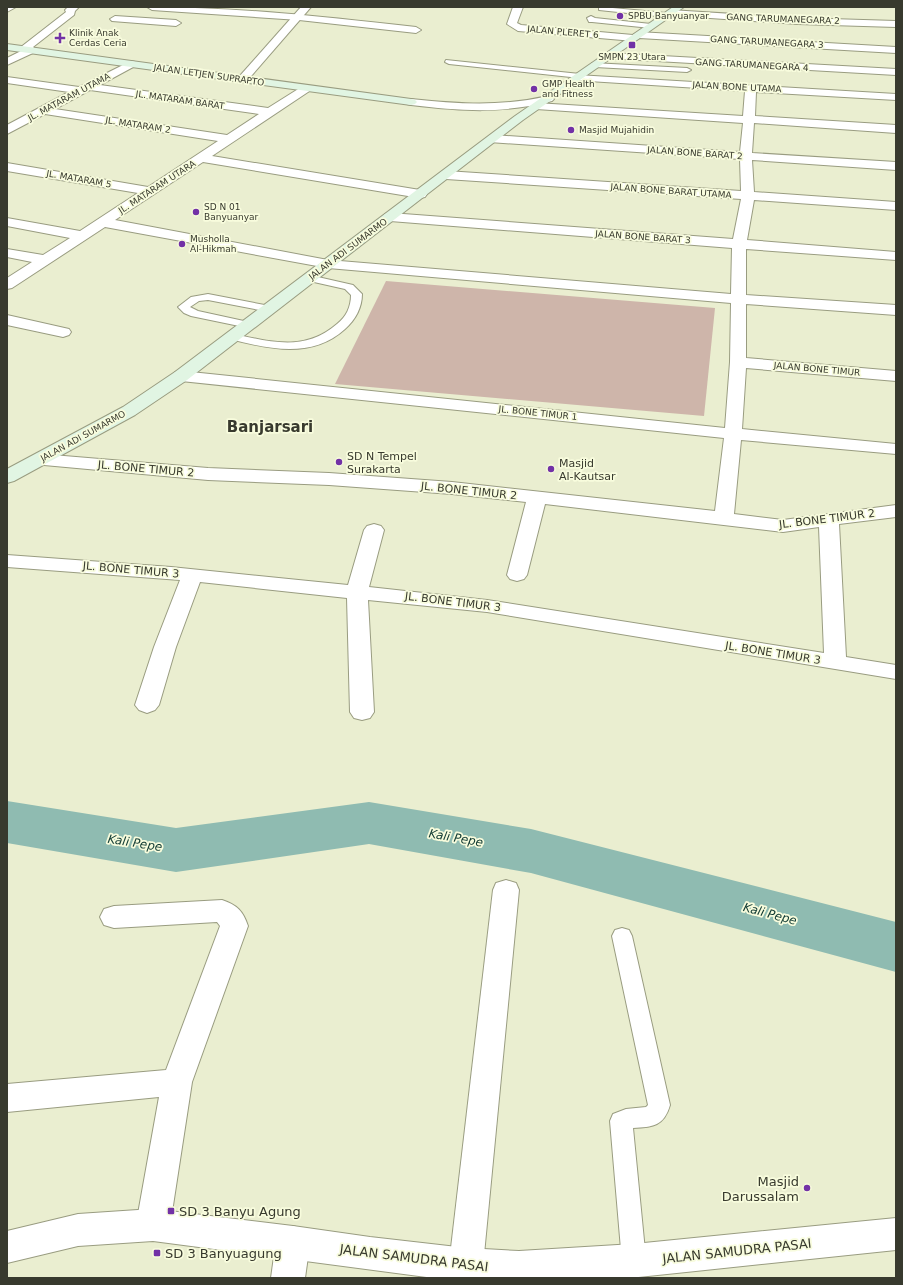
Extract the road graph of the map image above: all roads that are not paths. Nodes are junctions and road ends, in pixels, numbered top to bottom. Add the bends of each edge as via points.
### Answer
1 (11, 7) edge
2 (74, 7) edge
3 (152, 7) edge
4 (306, 7) edge
5 (518, 7) edge
6 (679, 7) edge
7 (7, 9) edge
8 (601, 9) dead end
9 (124, 11) dead end
10 (668, 14) junction
11 (298, 17) junction
12 (591, 18) dead end
13 (184, 24) dead end
14 (896, 24) edge
15 (651, 26) junction
16 (416, 30) dead end
17 (636, 36) junction
18 (7, 47) edge
19 (28, 50) junction
20 (896, 50) edge
21 (609, 56) junction
22 (7, 62) edge
23 (449, 62) dead end
24 (131, 64) junction
25 (596, 65) junction
26 (687, 70) dead end
27 (896, 72) edge
28 (579, 77) junction
29 (7, 80) edge
30 (242, 80) junction
31 (307, 88) junction
32 (751, 88) junction
33 (86, 89) junction
34 (896, 97) edge
35 (548, 99) junction
36 (410, 102) junction
37 (536, 106) junction
38 (14, 112) dead end
39 (270, 112) junction
40 (40, 113) junction
41 (520, 118) junction
42 (748, 120) junction
43 (896, 129) edge
44 (7, 130) edge
45 (231, 139) junction
46 (493, 139) junction
47 (746, 156) junction
48 (202, 158) junction
49 (896, 166) edge
50 (7, 167) edge
51 (446, 175) junction
52 (151, 191) junction
53 (420, 194) junction
54 (748, 197) junction
55 (896, 206) edge
56 (390, 217) junction
57 (7, 222) edge
58 (104, 222) junction
59 (83, 236) junction
60 (739, 244) junction
61 (7, 253) edge
62 (896, 256) edge
63 (46, 260) junction
64 (328, 264) junction
65 (309, 278) junction
66 (7, 285) edge
67 (739, 299) junction
68 (270, 309) junction
69 (896, 310) edge
70 (7, 320) edge
71 (249, 325) junction
72 (63, 332) dead end
73 (234, 337) junction
74 (738, 362) junction
75 (181, 376) junction
76 (896, 376) edge
77 (733, 434) junction
78 (896, 449) edge
79 (40, 460) junction
80 (7, 477) edge
81 (537, 498) junction
82 (896, 511) edge
83 (724, 518) junction
84 (829, 520) junction
85 (374, 530) dead end
86 (7, 561) edge
87 (517, 575) dead end
88 (192, 576) junction
89 (357, 592) junction
90 (835, 662) junction
91 (896, 672) edge
92 (147, 705) dead end
93 (362, 712) dead end
94 (506, 890) dead end
95 (114, 917) dead end
96 (622, 936) dead end
97 (178, 1082) junction
98 (7, 1098) edge
99 (153, 1225) junction
100 (896, 1234) edge
101 (293, 1242) junction
102 (7, 1247) edge
103 (634, 1261) junction
104 (466, 1265) junction
105 (519, 1273) edge
106 (288, 1278) edge

1 - 7 street
2 - 19 street via 70,10 71,13
3 - 11 street
4 - 11 street
5 - 17 street, JALAN PLERET 6 via 512,24 518,28
6 - 10 main road, JALAN ADI SUMARMO
8 - 10 lane
9 - 13 street via 112,22
10 - 14 street, GANG TARUMANEGARA 2
10 - 15 main road, JALAN ADI SUMARMO
11 - 16 street
11 - 30 street
12 - 15 lane
15 - 17 main road, JALAN ADI SUMARMO
17 - 20 street, GANG TARUMANEGARA 3
17 - 21 main road, JALAN ADI SUMARMO
18 - 19 main road, JALAN LETJEN SUPRAPTO
19 - 22 street
19 - 24 main road, JALAN LETJEN SUPRAPTO
21 - 25 main road, JALAN ADI SUMARMO
21 - 27 street, GANG TARUMANEGARA 4
23 - 28 lane
24 - 30 main road, JALAN LETJEN SUPRAPTO
24 - 33 street, JL. MATARAM UTAMA
25 - 26 lane
25 - 28 main road, JALAN ADI SUMARMO
28 - 32 street, JALAN BONE UTAMA
28 - 35 main road, JALAN ADI SUMARMO
29 - 33 street, JL. MATARAM BARAT
30 - 31 main road, JALAN LETJEN SUPRAPTO
31 - 36 main road, JALAN LETJEN SUPRAPTO
31 - 39 street, JL. MATARAM UTARA
32 - 34 street, JALAN BONE UTAMA
32 - 42 street
33 - 39 street, JL. MATARAM BARAT
33 - 40 street, JL. MATARAM UTAMA
35 - 36 street via 526,105 491,108
35 - 37 main road, JALAN ADI SUMARMO
36 - 41 street
37 - 41 main road, JALAN ADI SUMARMO
37 - 42 street
38 - 40 street, JL. MATARAM 2
39 - 45 street, JL. MATARAM UTARA
40 - 44 street, JL. MATARAM UTAMA
40 - 45 street, JL. MATARAM 2
41 - 46 main road, JALAN ADI SUMARMO
42 - 43 street
42 - 47 street
45 - 48 street, JL. MATARAM UTARA
46 - 47 street, JALAN BONE BARAT 2
46 - 51 main road, JALAN ADI SUMARMO
47 - 49 street, JALAN BONE BARAT 2
47 - 54 street
48 - 52 street, JL. MATARAM UTARA
48 - 53 street
50 - 52 street, JL. MATARAM 5
51 - 53 main road, JALAN ADI SUMARMO
51 - 54 street, JALAN BONE BARAT UTAMA
52 - 58 street, JL. MATARAM UTARA
53 - 56 main road, JALAN ADI SUMARMO
54 - 55 street, JALAN BONE BARAT UTAMA
54 - 60 street
56 - 60 street, JALAN BONE BARAT 3
56 - 64 main road, JALAN ADI SUMARMO
57 - 59 street
58 - 59 street, JL. MATARAM UTARA
58 - 64 street
59 - 63 street, JL. MATARAM UTARA
60 - 62 street, JALAN BONE BARAT 3
60 - 67 street
61 - 63 street
63 - 66 street, JL. MATARAM UTARA
64 - 65 main road, JALAN ADI SUMARMO
64 - 67 street
65 - 68 main road, JALAN ADI SUMARMO
65 - 73 lane via 349,287 356,294 350,318 331,336 302,346 268,345
67 - 69 street
67 - 74 street
68 - 71 main road, JALAN ADI SUMARMO
68 - 71 lane via 208,296 198,297 184,307 188,311
70 - 72 street
71 - 73 main road, JALAN ADI SUMARMO
73 - 75 main road, JALAN ADI SUMARMO
74 - 76 street, JALAN BONE TIMUR
74 - 77 street
75 - 77 street, JL. BONE TIMUR 1
75 - 79 main road, JALAN ADI SUMARMO via 129,411
77 - 78 street, JL. BONE TIMUR 1
77 - 83 street
79 - 80 main road, JALAN ADI SUMARMO
79 - 81 street, JL. BONE TIMUR 2 via 208,474 452,488
81 - 83 street, JL. BONE TIMUR 2
81 - 87 street
82 - 84 street, JL. BONE TIMUR 2
83 - 84 street, JL. BONE TIMUR 2 via 783,526
84 - 90 street
85 - 89 street
86 - 88 street, JL. BONE TIMUR 3
88 - 89 street, JL. BONE TIMUR 3
88 - 92 street via 165,647
89 - 90 street, JL. BONE TIMUR 3 via 487,606
89 - 93 street
90 - 91 street, JL. BONE TIMUR 3
94 - 104 street
95 - 97 street via 222,911 231,916 234,926
96 - 103 lane via 659,1105 653,1116 627,1118 621,1121
97 - 98 street
97 - 99 street
99 - 101 street, JALAN SAMUDRA PASAI
99 - 102 street, JALAN SAMUDRA PASAI via 78,1230
100 - 103 street, JALAN SAMUDRA PASAI
101 - 104 street, JALAN SAMUDRA PASAI
101 - 106 street
103 - 105 street, JALAN SAMUDRA PASAI
104 - 105 street, JALAN SAMUDRA PASAI

